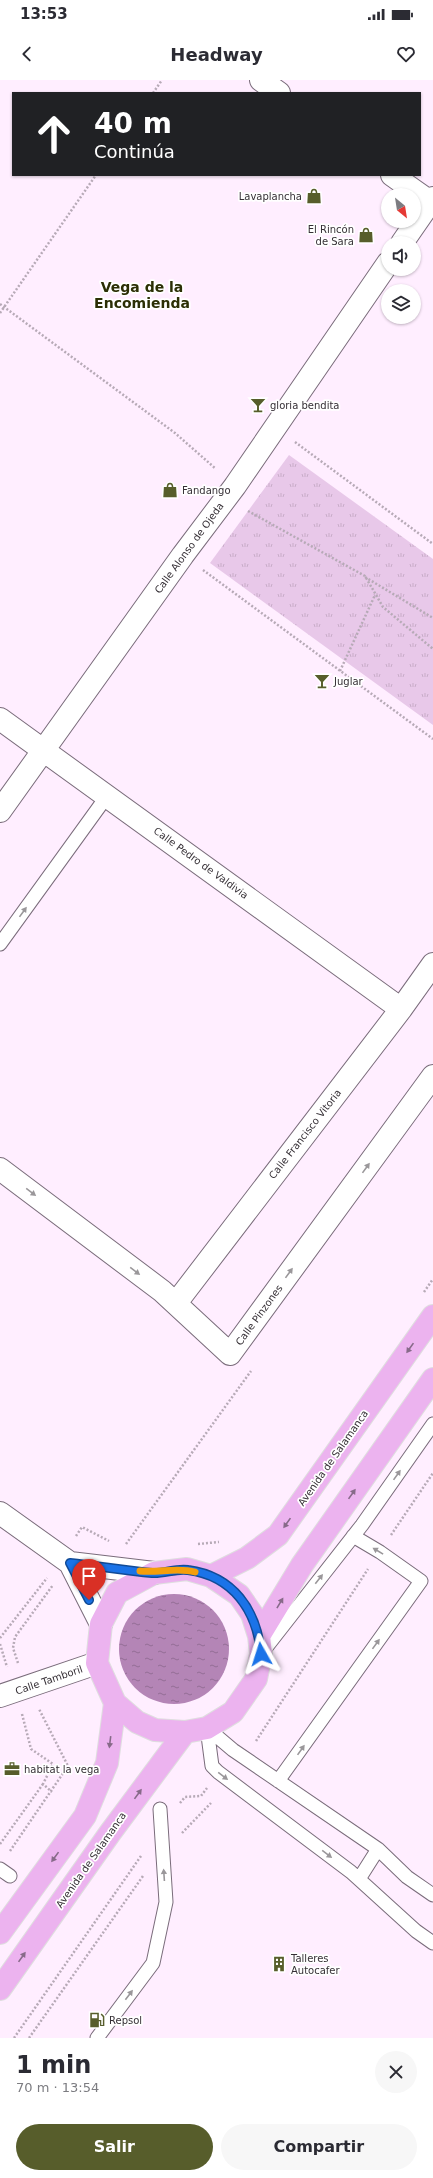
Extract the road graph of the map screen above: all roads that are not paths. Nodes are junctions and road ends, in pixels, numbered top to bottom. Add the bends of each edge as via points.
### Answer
1 (261, 80) edge
2 (278, 92) edge
3 (393, 176) edge
4 (432, 202) edge
5 (407, 236) edge
6 (381, 273) edge
7 (0, 719) edge
8 (43, 751) junction
9 (107, 796) junction
10 (0, 812) edge
11 (0, 944) edge
12 (433, 964) edge
13 (401, 1009) junction
14 (433, 1076) edge
15 (0, 1168) edge
16 (176, 1303) junction
17 (433, 1316) edge
18 (433, 1378) edge
19 (433, 1424) edge
20 (0, 1513) edge
21 (353, 1536) junction
22 (70, 1563) junction
23 (154, 1573) junction
24 (211, 1576) junction
25 (101, 1624) junction
26 (260, 1645) junction
27 (97, 1663) junction
28 (0, 1696) edge
29 (115, 1703) junction
30 (207, 1728) junction
31 (185, 1732) junction
32 (278, 1782) junction
33 (160, 1809) dead end
34 (378, 1849) junction
35 (360, 1880) junction
36 (433, 1895) edge
37 (0, 1933) edge
38 (433, 1943) edge
39 (0, 1989) edge
40 (97, 2038) edge

1 - 2 street
3 - 4 street
4 - 5 street
6 - 8 street, Calle Alonso de Ojeda via 235,486
7 - 8 street, Calle Pedro de Valdivia
8 - 9 street, Calle Pedro de Valdivia
8 - 10 street, Calle Alonso de Ojeda
11 -> 9 lane
9 - 13 street, Calle Pedro de Valdivia
12 - 13 street, Calle Francisco Vitoria
13 - 16 street, Calle Francisco Vitoria
16 -> 14 street, Calle Pinzones via 230,1354
15 -> 16 street, Calle Pinzones
17 -> 24 highway, Avenida de Salamanca via 278,1535 247,1558
26 -> 18 highway via 302,1565
21 -> 19 lane
20 - 22 street
26 -> 21 lane
32 -> 21 lane via 421,1581
22 - 23 street
22 - 25 street
23 - 24 highway via 187,1569
23 - 25 highway via 117,1593
24 - 26 highway via 239,1595 252,1614
25 - 27 highway
26 - 30 highway via 256,1679 233,1712
27 - 28 street, Calle Tamboril
27 - 29 highway
29 - 31 highway via 137,1722 155,1730
29 -> 37 highway via 107,1763 85,1816
30 - 31 highway
30 - 32 lane
30 -> 35 lane via 212,1766 218,1772
39 -> 31 highway, Avenida de Salamanca
32 - 34 lane
40 -> 33 lane via 152,1963 166,1902
34 - 35 lane
34 - 36 lane via 407,1877
35 - 38 lane via 416,1931

